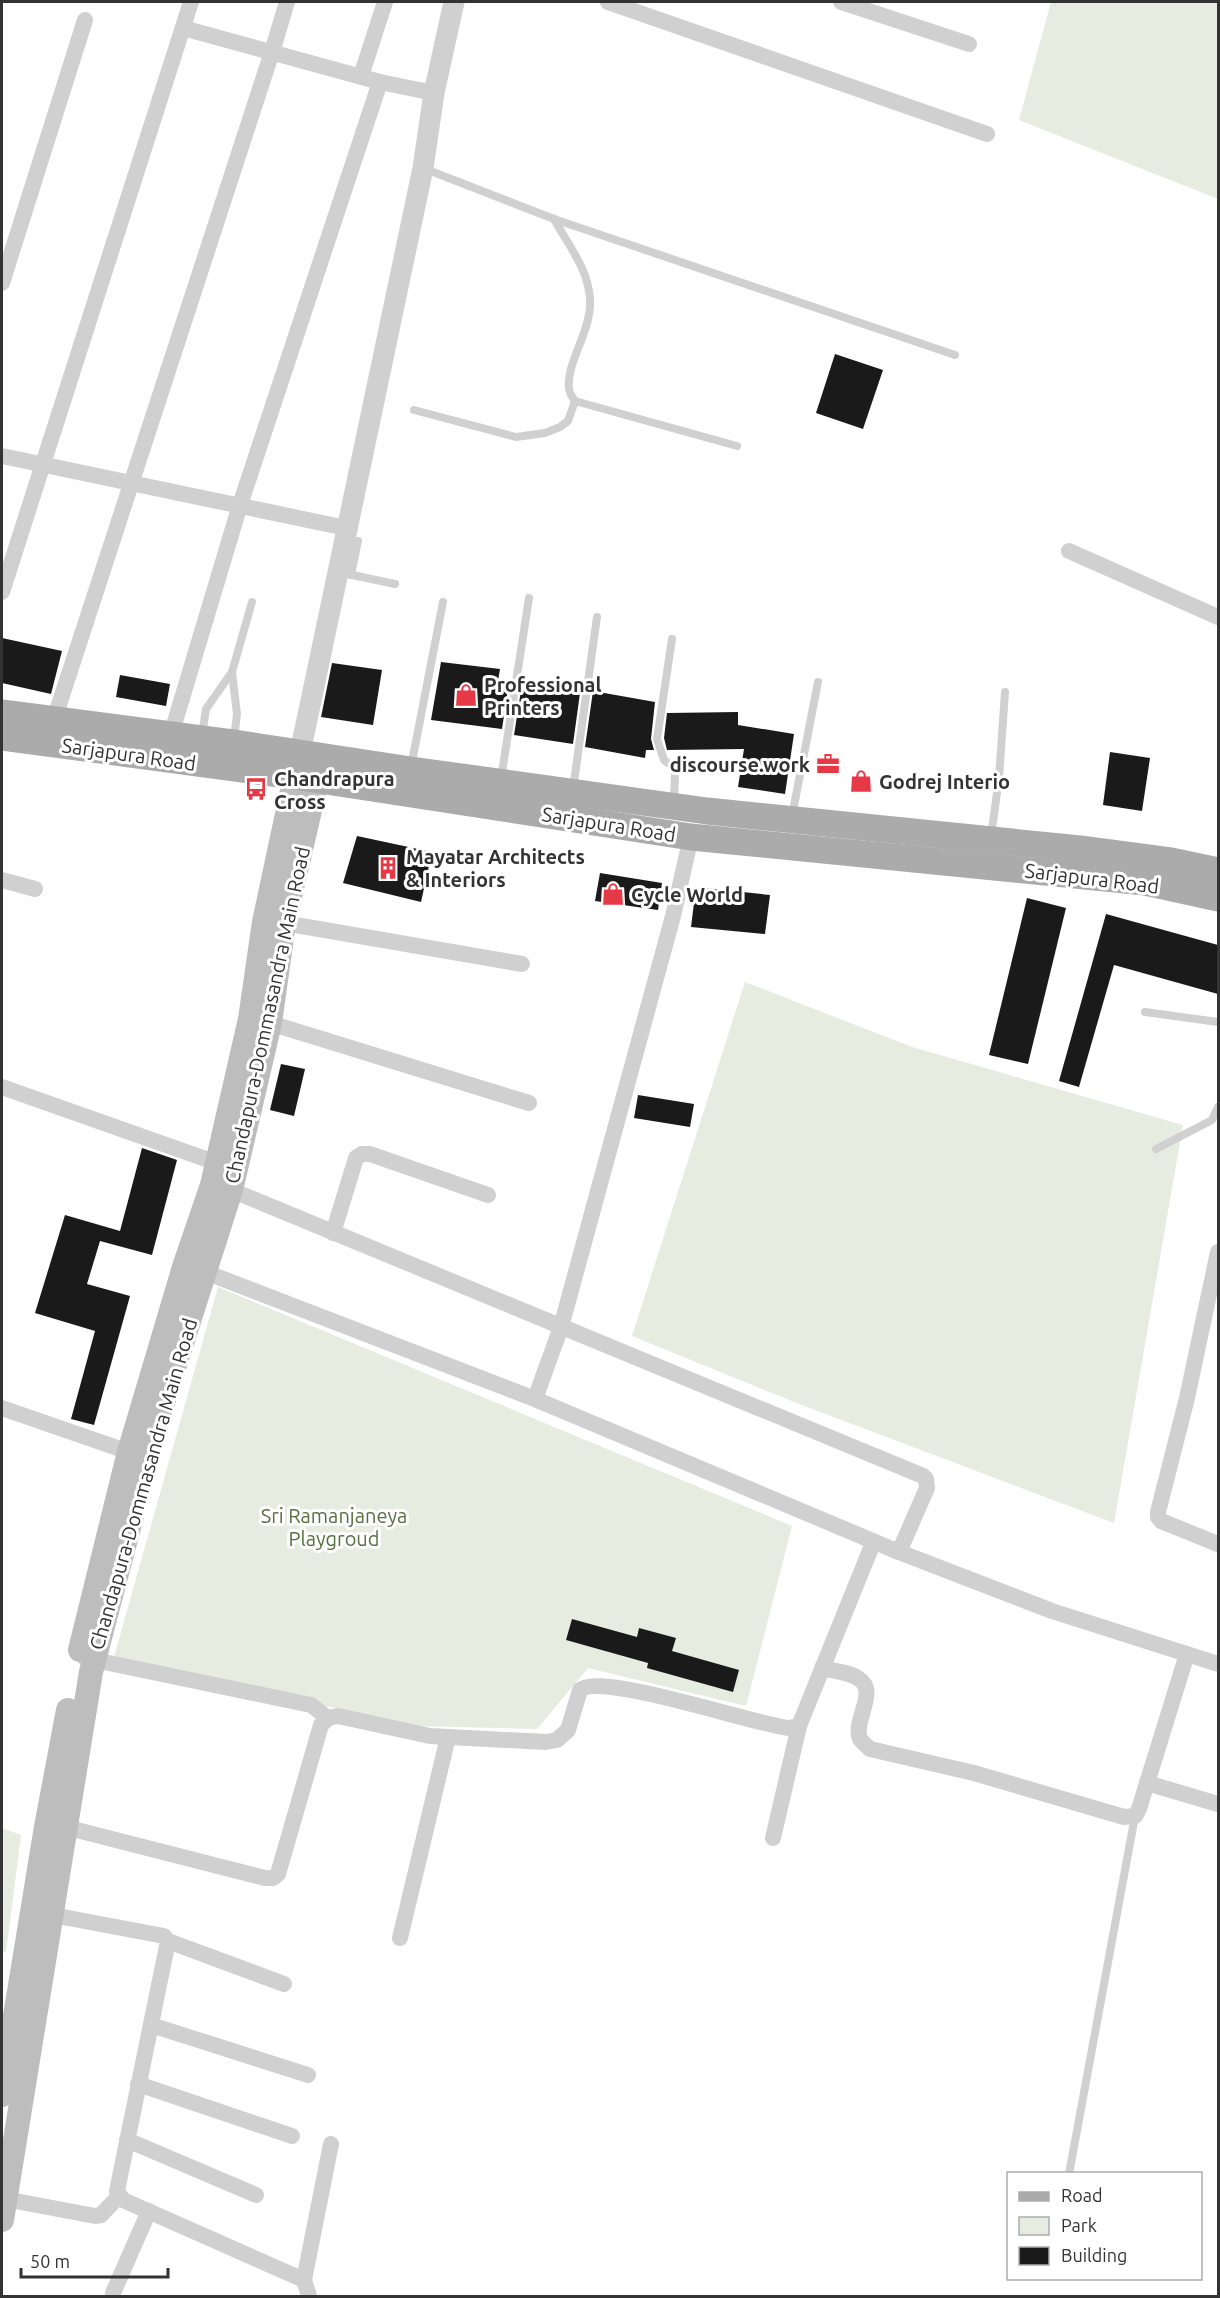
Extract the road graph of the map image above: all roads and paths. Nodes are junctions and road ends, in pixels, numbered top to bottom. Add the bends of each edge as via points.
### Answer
1 (191, 2) edge
2 (286, 2) edge
3 (385, 2) edge
4 (454, 2) edge
5 (608, 2) edge
6 (841, 2) edge
7 (85, 20) dead end
8 (183, 28) junction
9 (969, 44) dead end
10 (272, 52) junction
11 (361, 76) junction
12 (380, 82) junction
13 (434, 93) junction
14 (987, 134) dead end
15 (423, 168) junction
16 (554, 219) junction
17 (2, 283) edge
18 (954, 355) dead end
19 (575, 401) junction
20 (414, 410) dead end
21 (737, 446) dead end
22 (2, 456) edge
23 (43, 464) junction
24 (133, 483) junction
25 (240, 505) junction
26 (352, 534) junction
27 (1069, 551) dead end
28 (344, 573) junction
29 (395, 584) dead end
30 (2, 592) edge
31 (528, 598) dead end
32 (252, 602) dead end
33 (443, 602) dead end
34 (597, 617) dead end
35 (1218, 617) edge
36 (672, 639) dead end
37 (232, 672) junction
38 (818, 682) dead end
39 (1005, 692) dead end
40 (2, 713) edge
41 (54, 720) junction
42 (171, 735) junction
43 (2, 737) edge
44 (201, 738) junction
45 (233, 742) junction
46 (308, 766) junction
47 (411, 770) junction
48 (500, 782) junction
49 (573, 792) junction
50 (674, 806) junction
51 (791, 819) junction
52 (691, 837) junction
53 (990, 840) junction
54 (1218, 871) edge
55 (2, 880) edge
56 (35, 889) dead end
57 (1218, 898) edge
58 (284, 923) junction
59 (522, 964) dead end
60 (1145, 1012) dead end
61 (1218, 1022) edge
62 (270, 1023) junction
63 (2, 1087) edge
64 (529, 1103) dead end
65 (1218, 1107) edge
66 (1156, 1149) dead end
67 (217, 1163) junction
68 (231, 1190) junction
69 (488, 1195) dead end
70 (333, 1233) junction
71 (1218, 1252) edge
72 (205, 1272) junction
73 (561, 1327) junction
74 (535, 1399) junction
75 (2, 1408) edge
76 (129, 1452) junction
77 (873, 1542) junction
78 (1218, 1544) edge
79 (898, 1552) junction
80 (1187, 1654) junction
81 (86, 1658) junction
82 (1218, 1662) edge
83 (822, 1668) junction
84 (328, 1718) junction
85 (799, 1726) junction
86 (448, 1737) junction
87 (1147, 1783) junction
88 (1218, 1804) edge
89 (1135, 1816) junction
90 (65, 1827) junction
91 (773, 1838) dead end
92 (42, 1913) junction
93 (400, 1938) dead end
94 (168, 1941) junction
95 (284, 1984) dead end
96 (150, 2025) junction
97 (308, 2075) dead end
98 (138, 2084) junction
99 (2, 2095) edge
100 (292, 2136) dead end
101 (128, 2140) junction
102 (331, 2144) dead end
103 (1069, 2172) edge
104 (256, 2195) dead end
105 (119, 2196) junction
106 (3, 2210) edge
107 (149, 2211) junction
108 (307, 2288) edge
109 (113, 2293) dead end

1 - 8 street
2 - 10 street
3 - 11 street
4 - 13 street
5 - 14 street
6 - 9 street
7 - 17 street
8 - 10 street
8 - 23 street
10 - 11 street
10 - 24 street
11 - 12 street
12 - 13 street
12 - 25 street
13 - 15 street
15 - 16 lane
15 - 26 street
16 - 18 lane
16 - 19 lane via 588,280 589,322 569,378 569,392
19 - 20 lane via 568,421 560,427 516,437
19 - 21 lane
22 - 23 street
23 - 24 street
23 - 30 street
24 - 25 street
24 - 41 street
25 - 26 street
25 - 42 street
26 - 28 street
27 - 35 street
28 - 29 lane
28 - 46 street
31 - 48 lane
32 - 37 lane
33 - 47 lane
34 - 49 lane
36 - 50 lane via 657,739 664,760 675,773
37 - 44 lane via 206,709
37 - 45 lane via 237,714
38 - 51 lane
39 - 53 lane
40 - 41 main road, Sarjapura Road
41 - 42 main road, Sarjapura Road
42 - 44 main road, Sarjapura Road
43 - 46 main road, Sarjapura Road
44 - 45 main road, Sarjapura Road
45 - 46 main road, Sarjapura Road
46 - 47 main road, Sarjapura Road
46 - 52 main road, Sarjapura Road
46 - 58 main road, Chandapura-Dommasandra Main Road
46 - 67 main road, Chandapura-Dommasandra Main Road via 264,922 250,1019
47 - 48 main road, Sarjapura Road
48 - 49 main road, Sarjapura Road
49 - 50 main road, Sarjapura Road
50 - 51 main road, Sarjapura Road
51 - 53 main road, Sarjapura Road
52 - 57 main road, Sarjapura Road via 1145,882
52 - 73 street via 674,916
53 - 54 main road, Sarjapura Road via 1114,853
55 - 56 street
58 - 59 street
58 - 62 main road, Chandapura-Dommasandra Main Road
60 - 61 lane
62 - 64 street
62 - 68 main road, Chandapura-Dommasandra Main Road
63 - 67 street
65 - 66 lane via 1212,1120
67 - 76 main road, Chandapura-Dommasandra Main Road
68 - 70 street
68 - 72 main road, Chandapura-Dommasandra Main Road
69 - 70 street via 362,1154 356,1158
70 - 73 street
71 - 78 street via 1158,1517
72 - 74 street
72 - 81 main road, Chandapura-Dommasandra Main Road
73 - 74 street
73 - 79 street via 923,1476 927,1488
74 - 77 street
75 - 76 street
76 - 81 main road, Chandapura-Dommasandra Main Road
77 - 79 street
77 - 83 street
79 - 80 street via 1052,1611
80 - 82 street
80 - 87 street
81 - 84 street via 310,1705
81 - 90 main road, Chandapura-Dommasandra Main Road
81 - 92 main road, Chandapura-Dommasandra Main Road via 46,1827
83 - 85 street
83 - 89 street via 859,1678 865,1684 858,1730 870,1749 974,1773 1124,1817
84 - 86 street via 338,1716
84 - 90 street via 321,1725 278,1874 273,1878
85 - 86 street via 780,1728 634,1691 589,1685 580,1690 568,1730 557,1740
85 - 91 street
86 - 93 street
87 - 88 street
87 - 89 street
89 - 103 lane
90 - 92 main road, Chandapura-Dommasandra Main Road
92 - 94 street via 164,1936
92 - 99 main road, Chandapura-Dommasandra Main Road
92 - 106 main road, Chandapura-Dommasandra Main Road
94 - 95 street
94 - 96 street
96 - 97 street
96 - 98 street
98 - 100 street
98 - 101 street
101 - 104 street
101 - 105 street
102 - 108 street
105 - 106 street via 101,2215 95,2216
105 - 107 street
107 - 108 street
107 - 109 street

